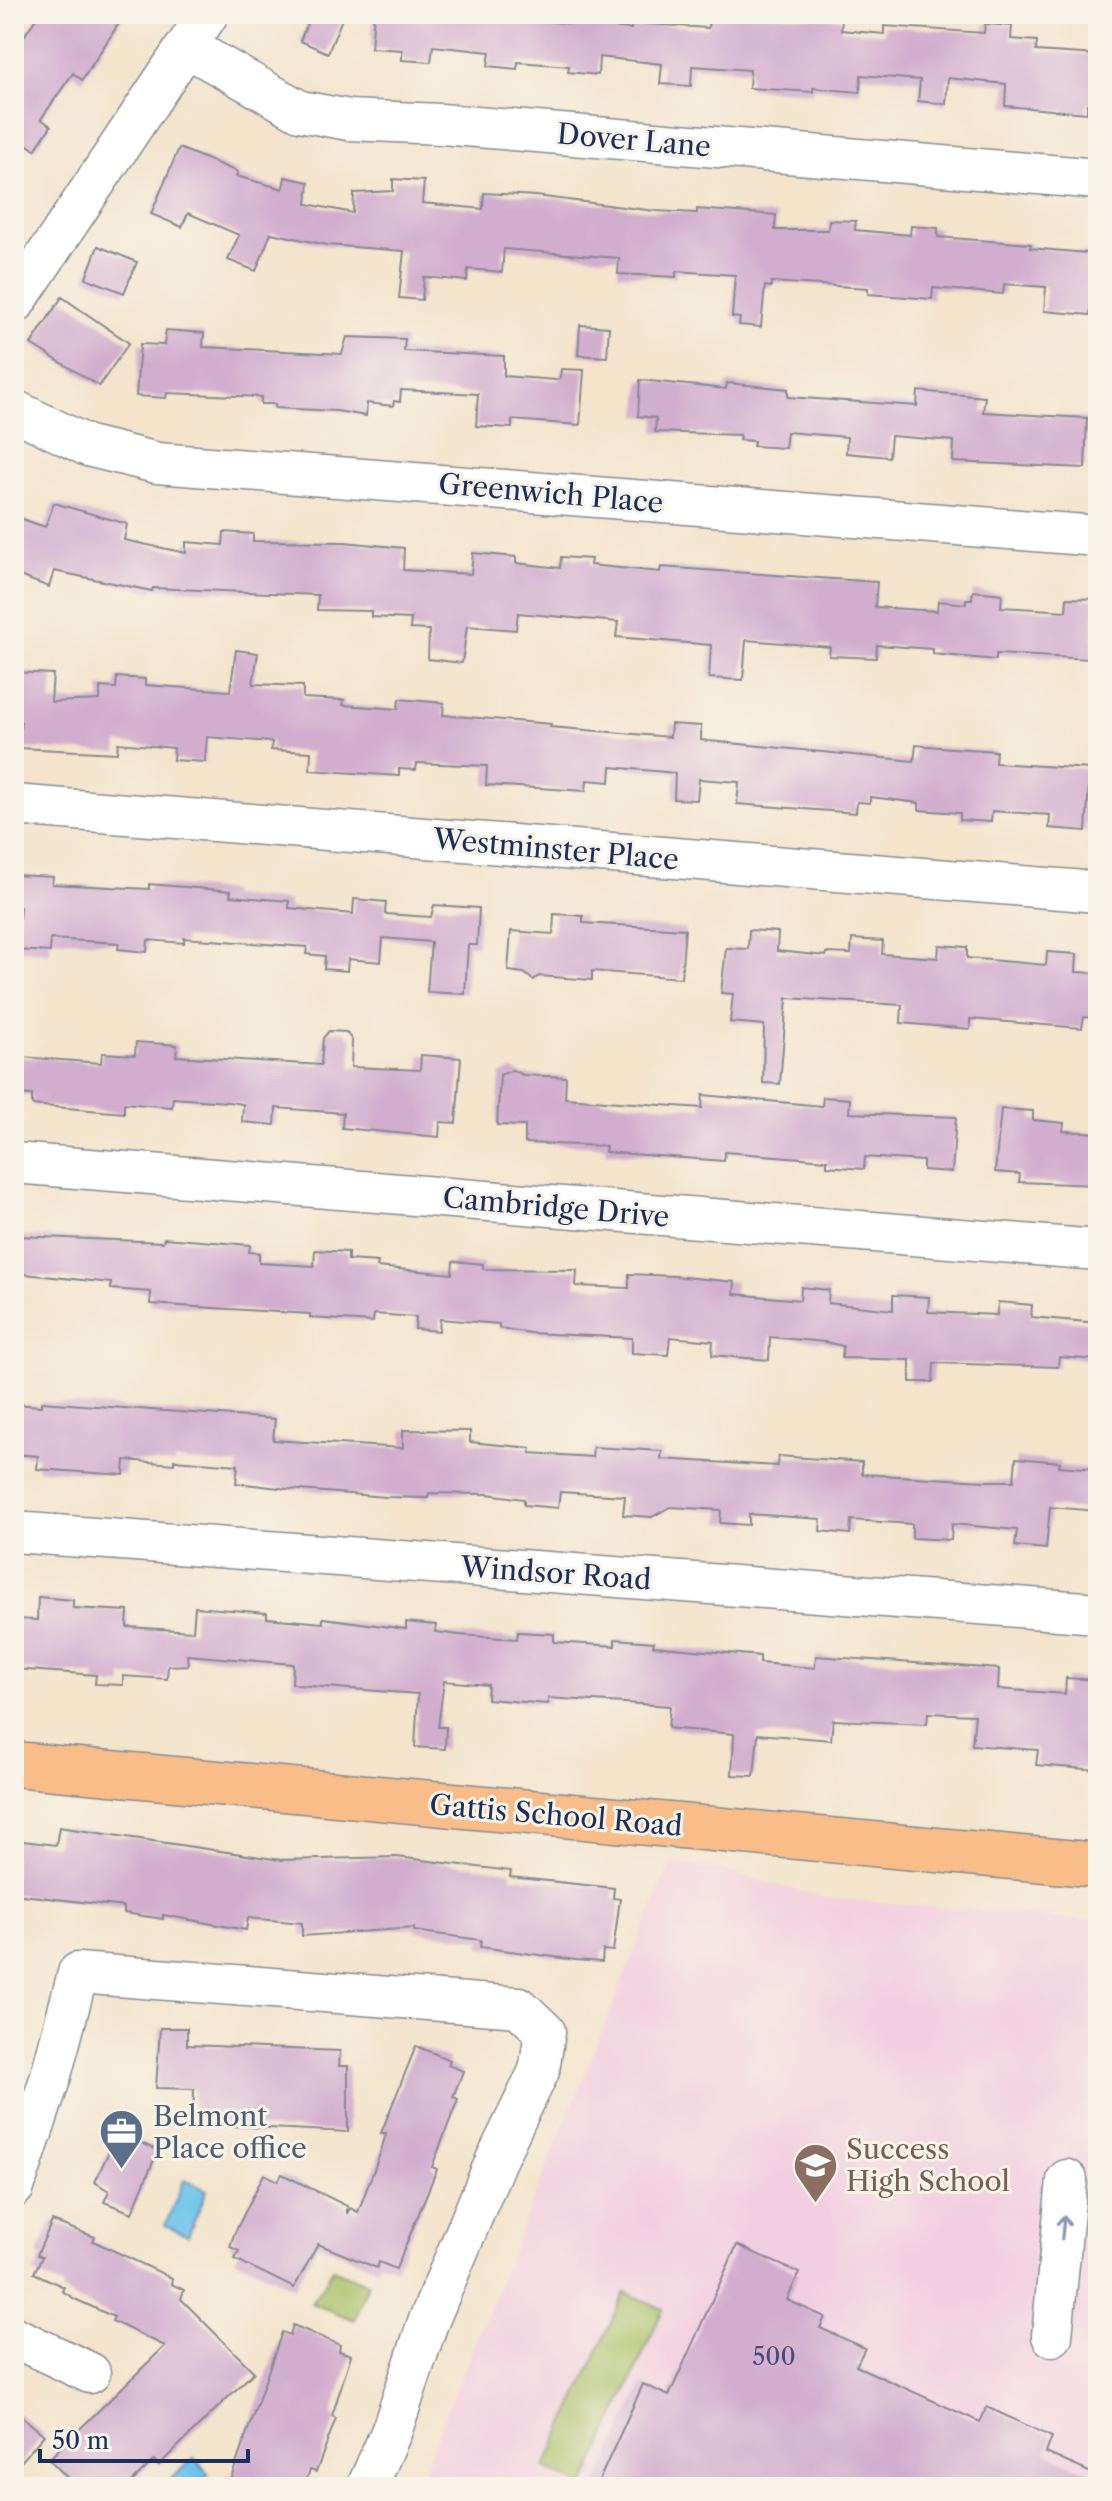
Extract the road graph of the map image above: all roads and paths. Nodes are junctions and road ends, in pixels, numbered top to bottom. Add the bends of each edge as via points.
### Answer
1 (198, 30) edge
2 (1098, 179) edge
3 (14, 304) edge
4 (14, 410) edge
5 (1098, 536) edge
6 (14, 805) edge
7 (1098, 892) edge
8 (14, 1163) edge
9 (1098, 1250) edge
10 (14, 1532) edge
11 (1098, 1613) edge
12 (14, 1764) edge
13 (1098, 1865) edge
14 (1067, 2180) dead end
15 (14, 2187) edge
16 (1052, 2336) dead end
17 (14, 2337) edge
18 (90, 2373) dead end
19 (367, 2487) edge

1 - 2 street, Dover Lane via 300,111 349,120
1 - 3 street
4 - 5 street, Greenwich Place via 88,446 157,463
6 - 7 street, Westminster Place
8 - 9 street, Cambridge Drive
10 - 11 street, Windsor Road
12 - 13 main road, Gattis School Road
16 -> 14 street
15 - 19 street via 78,1973 519,2007 545,2032 539,2071 427,2325
17 - 18 street

